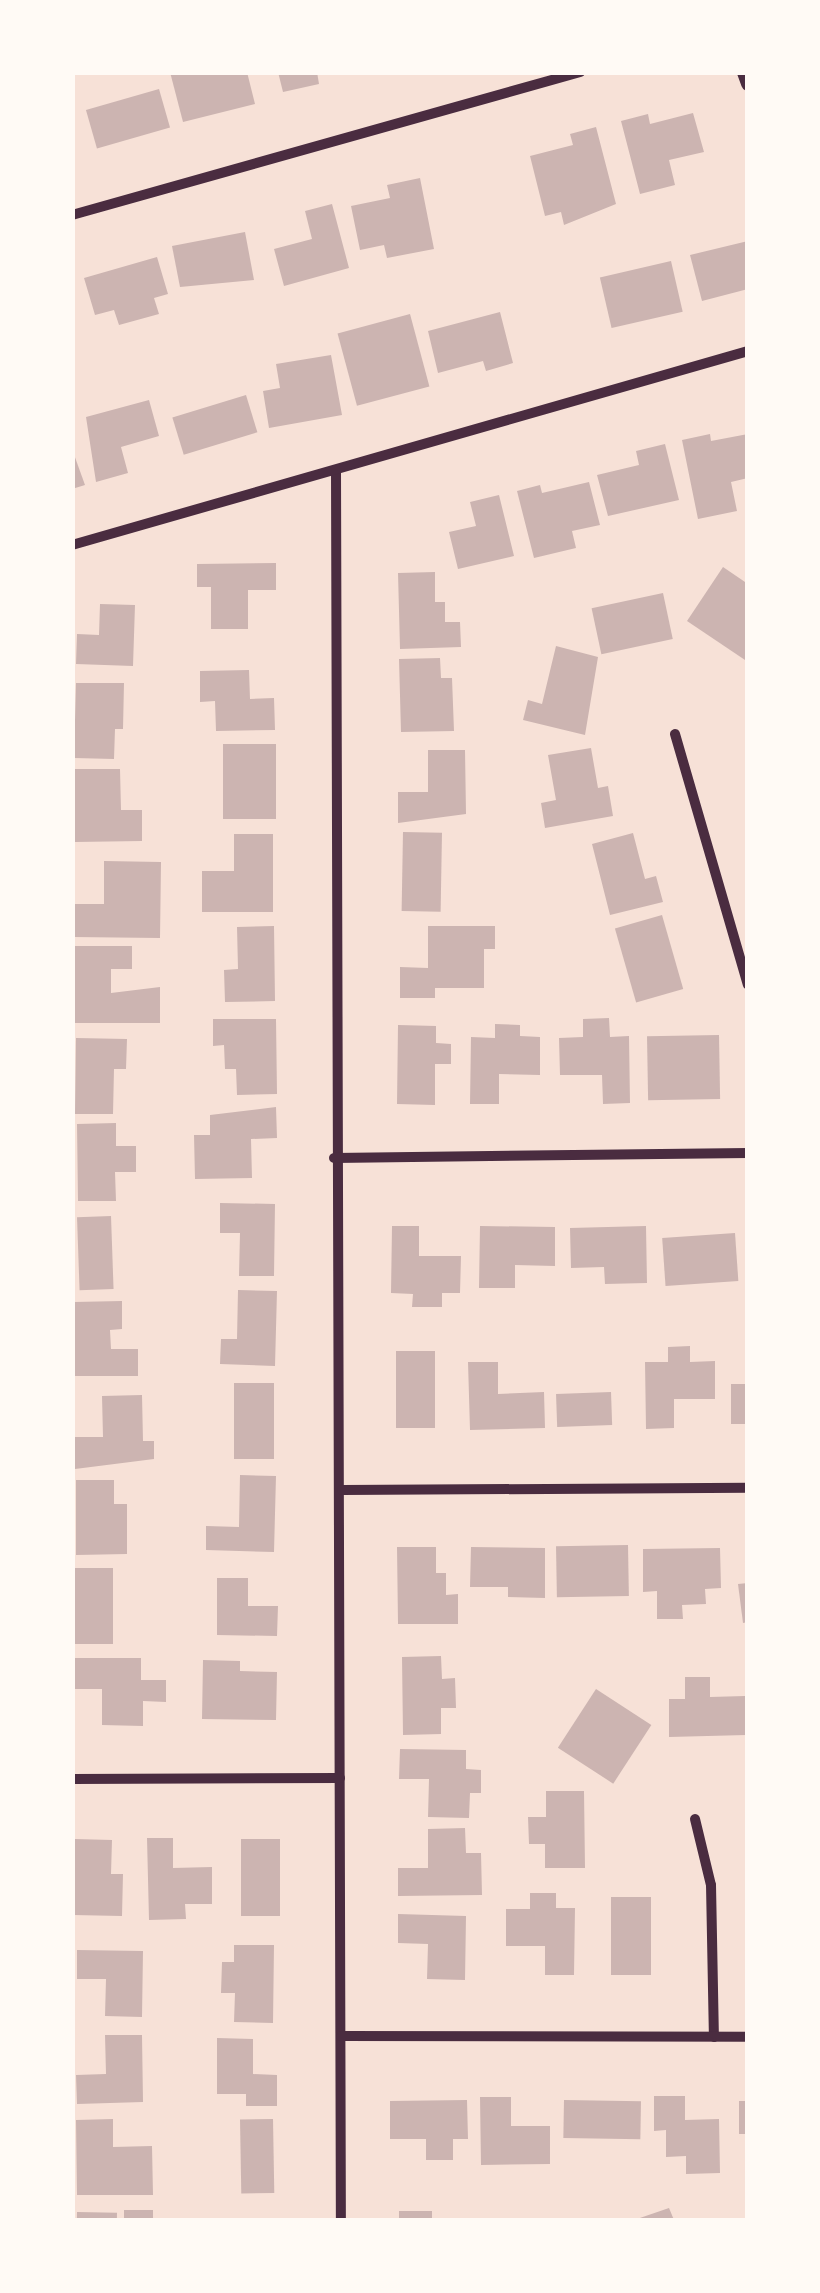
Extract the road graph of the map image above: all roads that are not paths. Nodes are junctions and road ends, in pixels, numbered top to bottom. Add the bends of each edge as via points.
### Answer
1 (580, 72) edge
2 (744, 72) edge
3 (748, 82) edge
4 (72, 214) edge
5 (748, 351) edge
6 (336, 470) junction
7 (72, 546) edge
8 (675, 734) dead end
9 (748, 985) edge
10 (748, 1153) edge
11 (334, 1158) junction
12 (748, 1488) edge
13 (342, 1490) junction
14 (340, 1778) junction
15 (72, 1779) edge
16 (695, 1819) dead end
17 (340, 2036) junction
18 (714, 2037) junction
19 (748, 2037) edge
20 (341, 2220) edge

1 - 4 street
2 - 3 street
5 - 6 street
6 - 7 street
6 - 11 street
8 - 9 street
10 - 11 street
11 - 13 street
12 - 13 street
13 - 14 street
14 - 15 street
14 - 17 street
16 - 18 street via 711,1885
17 - 18 street
17 - 20 street
18 - 19 street

